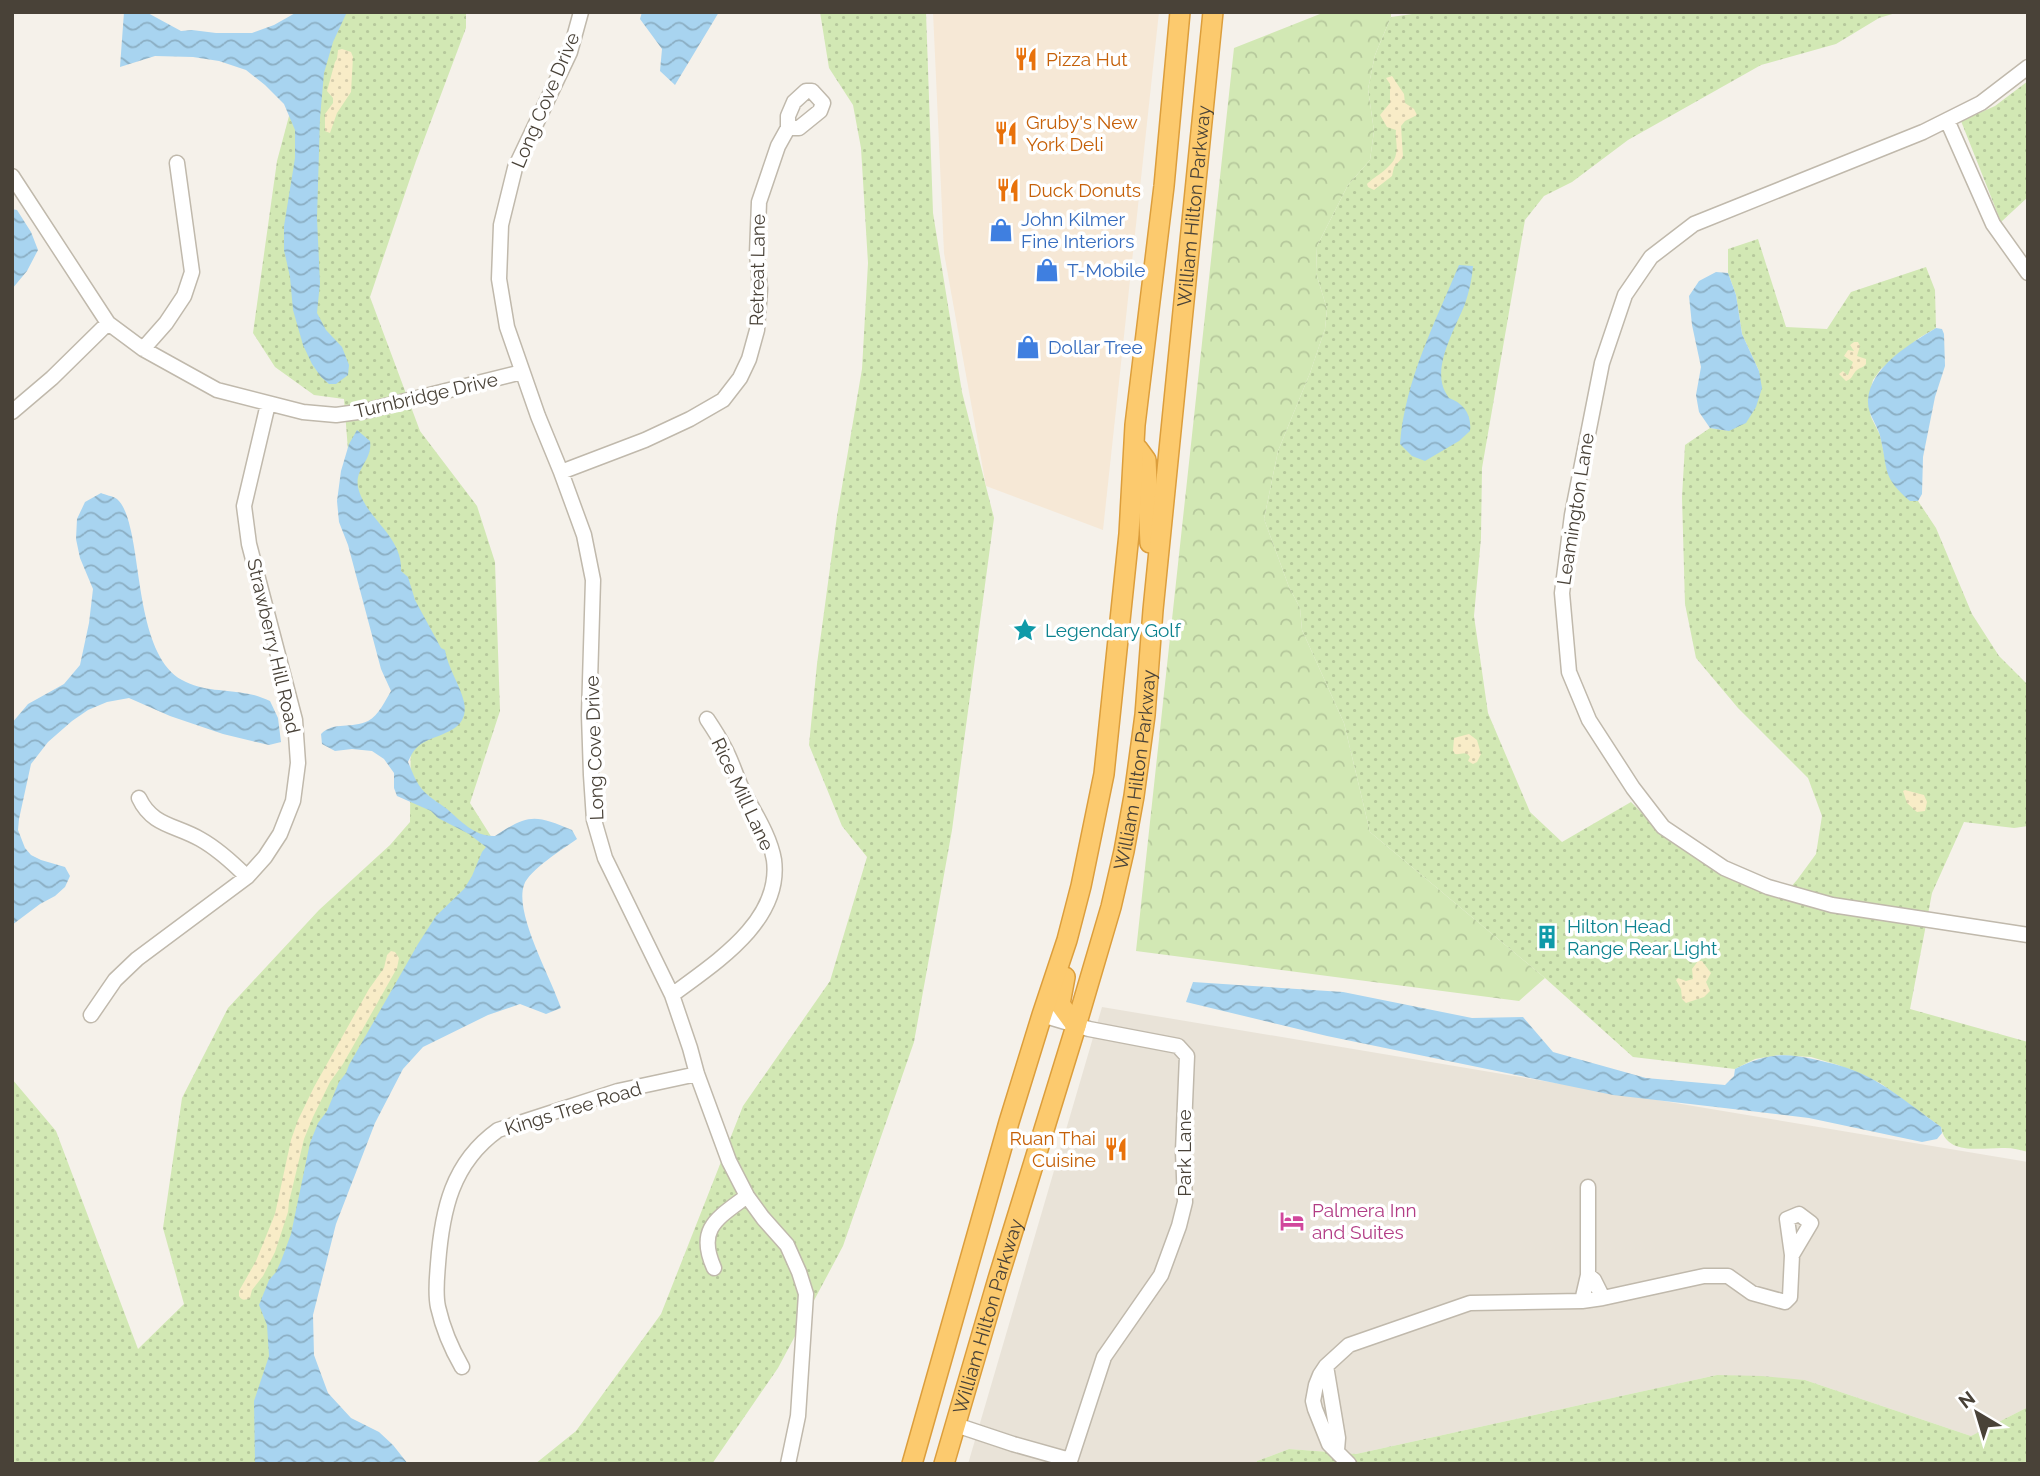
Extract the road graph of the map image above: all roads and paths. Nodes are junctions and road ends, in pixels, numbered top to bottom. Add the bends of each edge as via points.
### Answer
1 (580, 12) edge
2 (1180, 12) edge
3 (1213, 12) edge
4 (2028, 67) edge
5 (1947, 120) junction
6 (788, 128) dead end
7 (177, 163) dead end
8 (12, 176) edge
9 (2028, 273) edge
10 (108, 323) junction
11 (143, 349) junction
12 (522, 373) junction
13 (268, 404) junction
14 (12, 412) edge
15 (1135, 445) junction
16 (561, 472) junction
17 (1153, 610) junction
18 (707, 719) dead end
19 (139, 798) dead end
20 (247, 877) junction
21 (1081, 886) junction
22 (2028, 935) edge
23 (672, 995) junction
24 (91, 1015) dead end
25 (1042, 1015) junction
26 (1076, 1026) junction
27 (697, 1074) junction
28 (1588, 1187) dead end
29 (747, 1196) junction
30 (1792, 1255) dead end
31 (714, 1268) dead end
32 (1588, 1275) junction
33 (1603, 1298) junction
34 (1582, 1301) junction
35 (953, 1321) junction
36 (463, 1367) dead end
37 (956, 1425) junction
38 (1069, 1462) edge
39 (788, 1464) edge
40 (912, 1464) edge
41 (944, 1464) edge
42 (1349, 1464) edge

1 - 12 street, Long Cove Drive via 570,52 515,168 502,225 499,279 507,327
2 - 15 highway, William Hilton Parkway
3 - 17 highway, William Hilton Parkway
4 - 5 street, Leamington Lane via 1980,103
5 - 9 street via 1993,224
5 - 22 street, Leamington Lane via 1694,224 1651,257 1625,295 1591,414 1562,593 1569,672 1589,720 1663,827 1724,868 1768,887 1832,905
6 - 16 street, Retreat Lane via 759,202 758,330 740,378 723,400 690,419
7 - 11 street via 192,272 184,296
8 - 10 street, Turnbridge Drive
10 - 11 street, Turnbridge Drive
10 - 14 street
11 - 13 street, Turnbridge Drive via 217,390
12 - 13 street, Turnbridge Drive via 336,415
12 - 16 street, Long Cove Drive
13 - 20 street, Strawberry Hill Road via 244,506 249,544 295,720 298,763 293,801 280,834
15 - 17 highway via 1146,460
15 - 21 highway, William Hilton Parkway via 1104,774
16 - 23 street, Long Cove Drive via 584,535 593,580 589,715 594,820 605,858
17 - 26 highway, William Hilton Parkway via 1145,715 1126,840
18 - 23 street, Rice Mill Lane via 725,747 768,842 774,861 773,884 753,928
19 - 20 street via 155,819 222,852
20 - 24 street, Strawberry Hill Road via 137,959 115,980
21 - 25 highway, William Hilton Parkway
21 - 26 highway via 1060,1004
23 - 27 street, Long Cove Drive
25 - 26 street, Park Lane
25 - 35 highway, William Hilton Parkway
26 - 37 highway, William Hilton Parkway
26 - 38 street, Park Lane via 1178,1046 1187,1056 1185,1202 1160,1275 1104,1357
27 - 29 street, Long Cove Drive
27 - 36 street, Kings Tree Road via 618,1091 498,1130 470,1157 450,1190 437,1279 443,1328
28 - 32 street
29 - 31 street via 712,1225 706,1239
29 - 39 street, Long Cove Drive via 787,1245 806,1294 798,1416
30 - 33 street via 1790,1297 1785,1302 1752,1293 1728,1276 1704,1276
32 - 33 street
32 - 34 street
33 - 34 street
34 - 42 street via 1469,1304 1349,1345 1326,1366 1316,1385 1314,1405 1329,1444
35 - 37 highway via 939,1404
35 - 40 highway, William Hilton Parkway
37 - 38 street, Park Lane
37 - 41 highway, William Hilton Parkway

